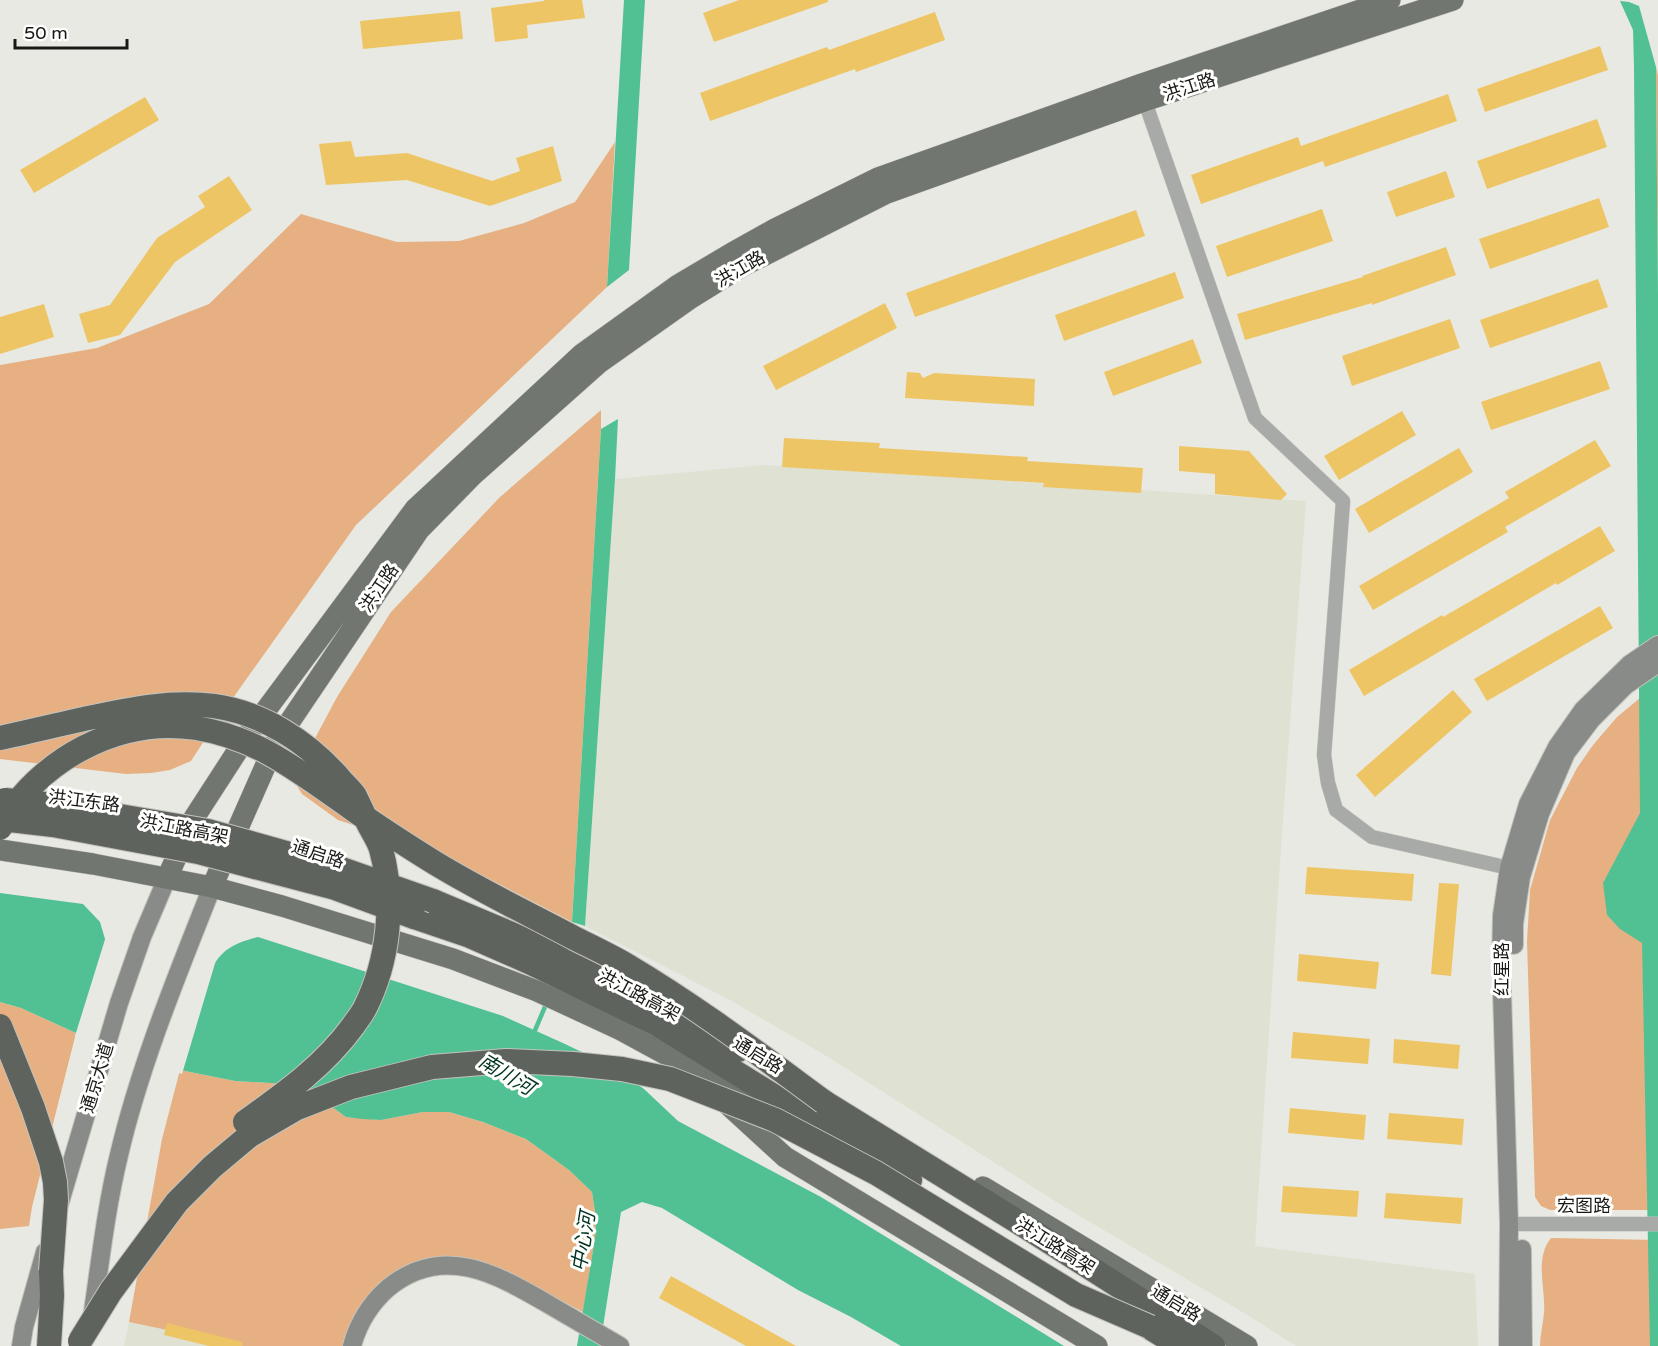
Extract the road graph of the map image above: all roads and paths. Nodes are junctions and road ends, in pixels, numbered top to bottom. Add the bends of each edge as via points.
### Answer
1 (1390, 0) edge
2 (1453, 0) edge
3 (1142, 93) junction
4 (1658, 645) edge
5 (1658, 663) edge
6 (0, 738) edge
7 (0, 791) edge
8 (0, 800) edge
9 (194, 818) junction
10 (0, 819) edge
11 (0, 828) edge
12 (239, 828) junction
13 (0, 850) edge
14 (1509, 868) junction
15 (167, 878) junction
16 (212, 887) junction
17 (0, 1026) edge
18 (663, 1052) junction
19 (0, 1066) edge
20 (824, 1102) junction
21 (1515, 1224) junction
22 (1651, 1224) edge
23 (51, 1271) junction
24 (1150, 1327) junction
25 (82, 1344) edge
26 (21, 1346) edge
27 (49, 1346) edge
28 (352, 1346) edge
29 (620, 1346) edge
30 (1097, 1346) edge
31 (1169, 1346) edge
32 (1180, 1346) edge
33 (1213, 1346) edge
34 (1247, 1346) edge
35 (1508, 1346) edge
36 (1523, 1346) edge

1 - 3 main road, 洪江路
2 - 3 main road, 洪江路
3 - 9 main road, 洪江路 via 878,178 775,229 678,285 582,354 415,509 249,733
3 - 12 main road, 洪江路 via 848,211 741,267 599,363 472,475 419,530 276,742
3 - 14 street via 1255,418 1343,501 1324,754 1336,810 1372,837
4 - 14 main road, 红星路 via 1630,664 1583,710 1557,747 1528,804
5 - 21 main road, 红星路 via 1626,685 1591,720 1566,753 1540,814 1521,877 1513,969
6 - 25 highway, bridge via 143,707 180,703 246,714 291,735 325,762 354,796 380,847 386,877 386,943 365,1010 314,1070 237,1127 168,1193 124,1250 106,1282
7 - 9 main road, 洪江东路
8 - 20 highway, 洪江路高架, bridge via 55,805 208,831 336,867 433,901 622,984
9 - 12 main road, 洪江东路
9 - 15 main road, 通京大道
10 - 24 highway, 洪江路高架, bridge via 198,852 335,888 470,936 529,962 657,1023
11 - 20 highway, bridge via 10,810 38,780 91,743 160,726 195,728 236,737 274,755 406,845 492,896 625,964 682,999
12 - 16 main road
12 - 34 main road, 通启路 via 439,892 533,930 655,992
13 - 15 main road
14 - 21 main road, 红星路 via 1501,959
15 - 16 main road
15 - 26 main road, 通京大道 via 119,1003
16 - 18 main road via 453,959 537,992
16 - 25 main road via 140,1079 118,1155
17 - 23 highway, bridge via 51,1162 56,1200
18 - 30 main road via 702,1079 785,1157
18 - 31 main road via 940,1204
19 - 23 highway, bridge via 36,1156
20 - 33 highway, 洪江路高架
21 - 22 street, 宏图路
21 - 35 main road, 红星路
21 - 36 main road, 红星路
23 - 27 highway
24 - 25 highway, bridge via 1077,1295 876,1173 775,1120 670,1080 622,1069 506,1061 432,1067 351,1087 297,1108 249,1136 177,1202 117,1282
24 - 32 highway, 洪江路高架
28 - 29 main road via 379,1296 416,1270 441,1265 471,1267 492,1274

